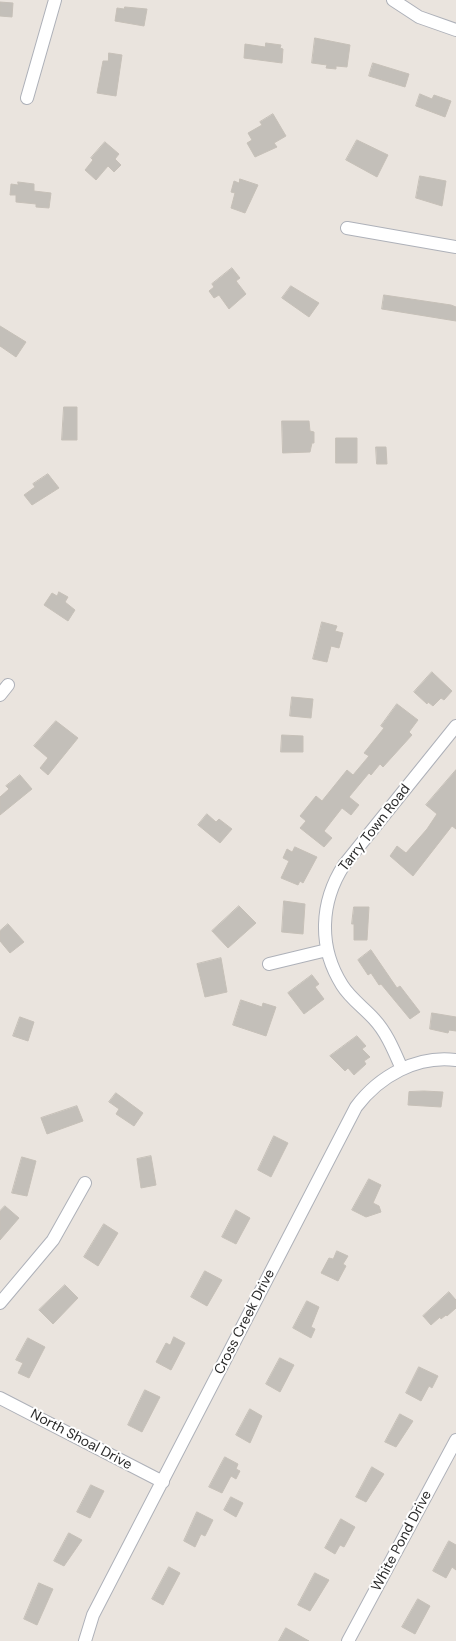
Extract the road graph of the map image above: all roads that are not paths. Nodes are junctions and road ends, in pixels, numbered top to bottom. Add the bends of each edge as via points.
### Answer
1 (55, 0) edge
2 (393, 0) edge
3 (456, 30) edge
4 (27, 98) dead end
5 (348, 228) dead end
6 (456, 247) edge
7 (456, 726) edge
8 (328, 950) junction
9 (269, 964) dead end
10 (456, 1060) edge
11 (402, 1069) junction
12 (85, 1183) dead end
13 (0, 1303) edge
14 (0, 1398) edge
15 (456, 1440) edge
16 (163, 1482) junction
17 (85, 1641) edge
18 (348, 1641) edge

1 - 4 street
2 - 3 street via 419,17
5 - 6 street
7 - 8 street, Tarry Town Road via 335,878 324,918
8 - 9 street
8 - 11 street, Tarry Town Road via 342,986 383,1030
10 - 11 street, Cross Creek Drive via 429,1061
11 - 16 street, Cross Creek Drive via 374,1087 352,1113
12 - 13 street via 52,1240
14 - 16 street, North Shoal Drive
15 - 18 street, White Pond Drive
16 - 17 street, Cross Creek Drive via 93,1615

